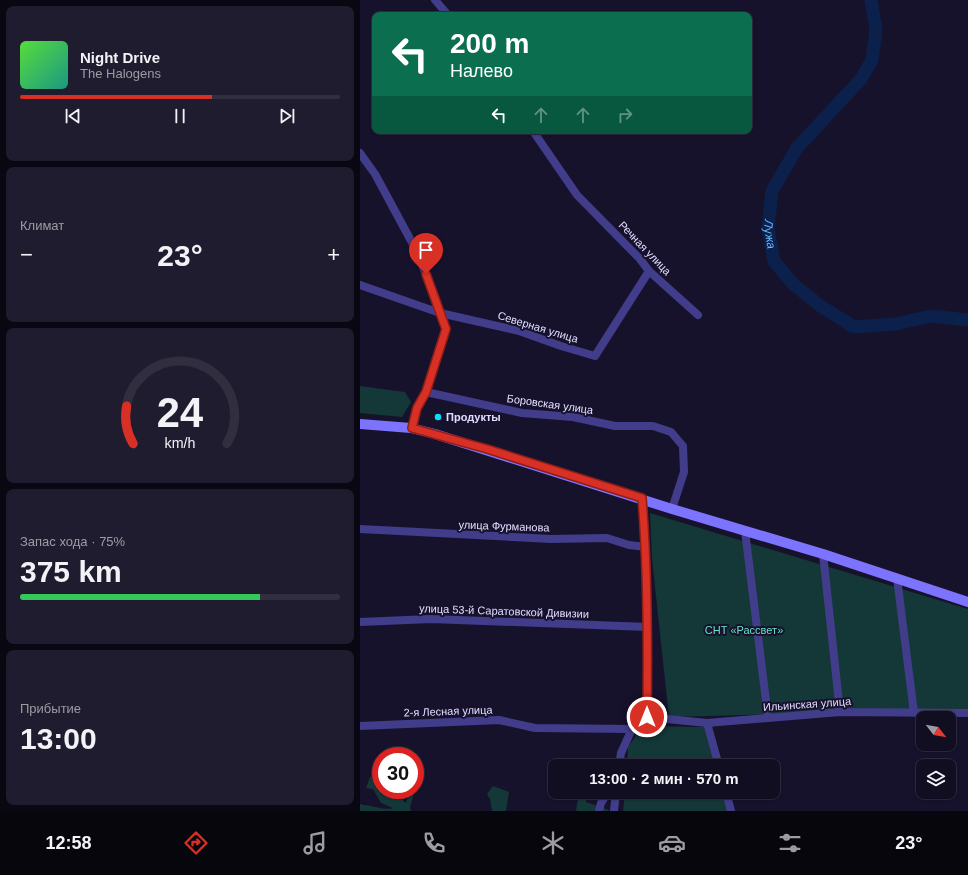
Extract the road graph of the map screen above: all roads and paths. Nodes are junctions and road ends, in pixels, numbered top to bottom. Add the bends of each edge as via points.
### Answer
1 (436, 0) edge
2 (446, 12) edge
3 (535, 134) edge
4 (360, 153) edge
5 (649, 271) junction
6 (360, 285) edge
7 (440, 313) junction
8 (698, 315) dead end
9 (426, 392) junction
10 (360, 424) edge
11 (412, 428) junction
12 (642, 498) junction
13 (672, 508) junction
14 (360, 529) edge
15 (745, 531) junction
16 (646, 547) junction
17 (823, 554) junction
18 (898, 578) junction
19 (968, 602) edge
20 (360, 622) edge
21 (648, 627) junction
22 (840, 712) junction
23 (914, 713) junction
24 (968, 713) edge
25 (647, 717) junction
26 (768, 717) junction
27 (707, 723) junction
28 (360, 726) edge
29 (632, 729) junction
30 (620, 759) edge
31 (717, 759) edge
32 (604, 799) edge
33 (615, 799) edge
34 (728, 799) edge
35 (599, 811) edge
36 (614, 811) edge
37 (731, 811) edge

1 - 2 street
3 - 5 street, Речная улица via 577,195
4 - 7 street via 375,174 416,250
5 - 7 street, Северная улица via 595,356 519,331
5 - 8 street, Речная улица
6 - 7 street, Северная улица
7 - 9 street via 446,329
9 - 11 street via 417,408
9 - 13 street, Боровская улица via 522,413 574,417 615,426 653,426 671,432 683,446 684,472
10 - 11 main road
11 - 12 main road
12 - 13 main road
12 - 16 street
13 - 15 main road
14 - 16 street, улица Фурманова via 551,539 608,538
15 - 17 main road
15 - 26 street
16 - 21 street
17 - 18 main road
17 - 22 street
18 - 19 main road
18 - 23 street
20 - 21 street, улица 53-й Саратовской Дивизии via 431,619
21 - 25 street
22 - 23 street, Ильинская улица
22 - 26 street, Ильинская улица
23 - 24 street, Ильинская улица
25 - 27 street, Ильинская улица
25 - 29 street
26 - 27 street, Ильинская улица
27 - 31 street
28 - 29 street, 2-я Лесная улица via 499,720 535,728
29 - 30 street
32 - 35 street
33 - 36 street
34 - 37 street

